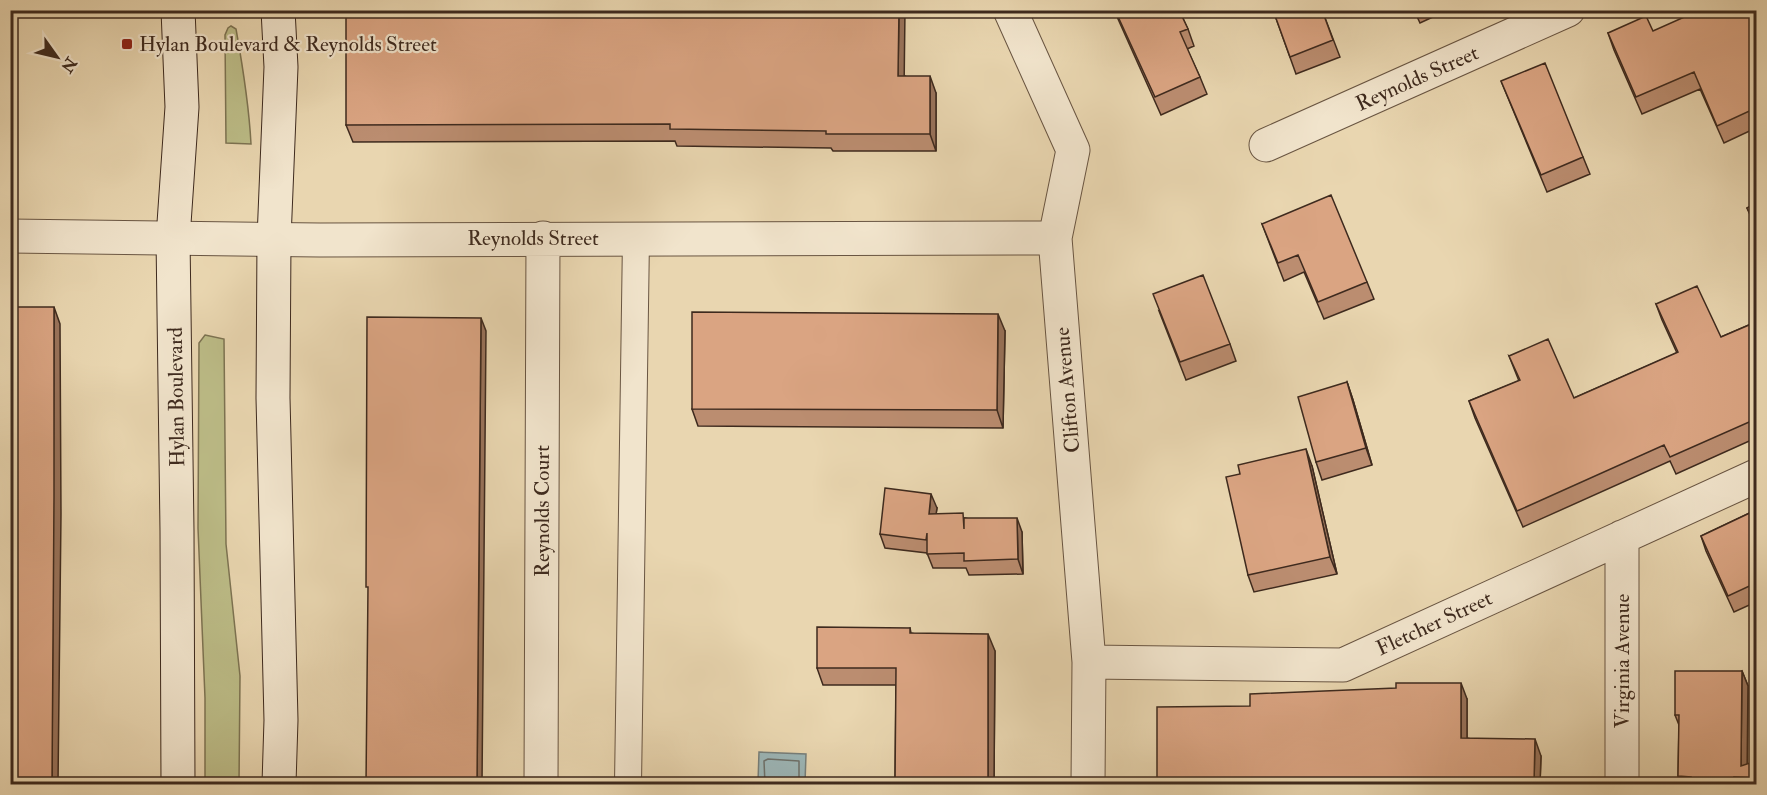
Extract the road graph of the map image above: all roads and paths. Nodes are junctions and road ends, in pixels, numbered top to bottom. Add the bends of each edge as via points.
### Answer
1 (178, 10) edge
2 (278, 10) edge
3 (1011, 10) edge
4 (1568, 10) edge
5 (1266, 145) dead end
6 (10, 236) edge
7 (173, 238) junction
8 (543, 238) junction
9 (636, 238) junction
10 (1055, 238) junction
11 (274, 239) junction
12 (1756, 477) edge
13 (1622, 537) junction
14 (1089, 662) junction
15 (178, 784) edge
16 (279, 784) edge
17 (541, 784) edge
18 (628, 784) edge
19 (1088, 784) edge
20 (1623, 784) edge

1 - 7 street, Hylan Boulevard via 182,107
2 - 11 street via 281,67
3 - 10 street, Clifton Avenue via 1072,150
4 - 5 street, Reynolds Street
6 - 7 street, Reynolds Street
7 - 11 street, Reynolds Street
7 - 15 street, Hylan Boulevard
8 - 9 street, Reynolds Street
8 - 11 street, Reynolds Street
8 - 17 street, Reynolds Court
9 - 10 street, Reynolds Street
9 - 18 lane
10 - 14 street, Clifton Avenue
11 - 16 street
12 - 13 street, Fletcher Street
13 - 14 street, Fletcher Street via 1343,665
13 - 20 street, Virginia Avenue
14 - 19 street, Clifton Avenue

